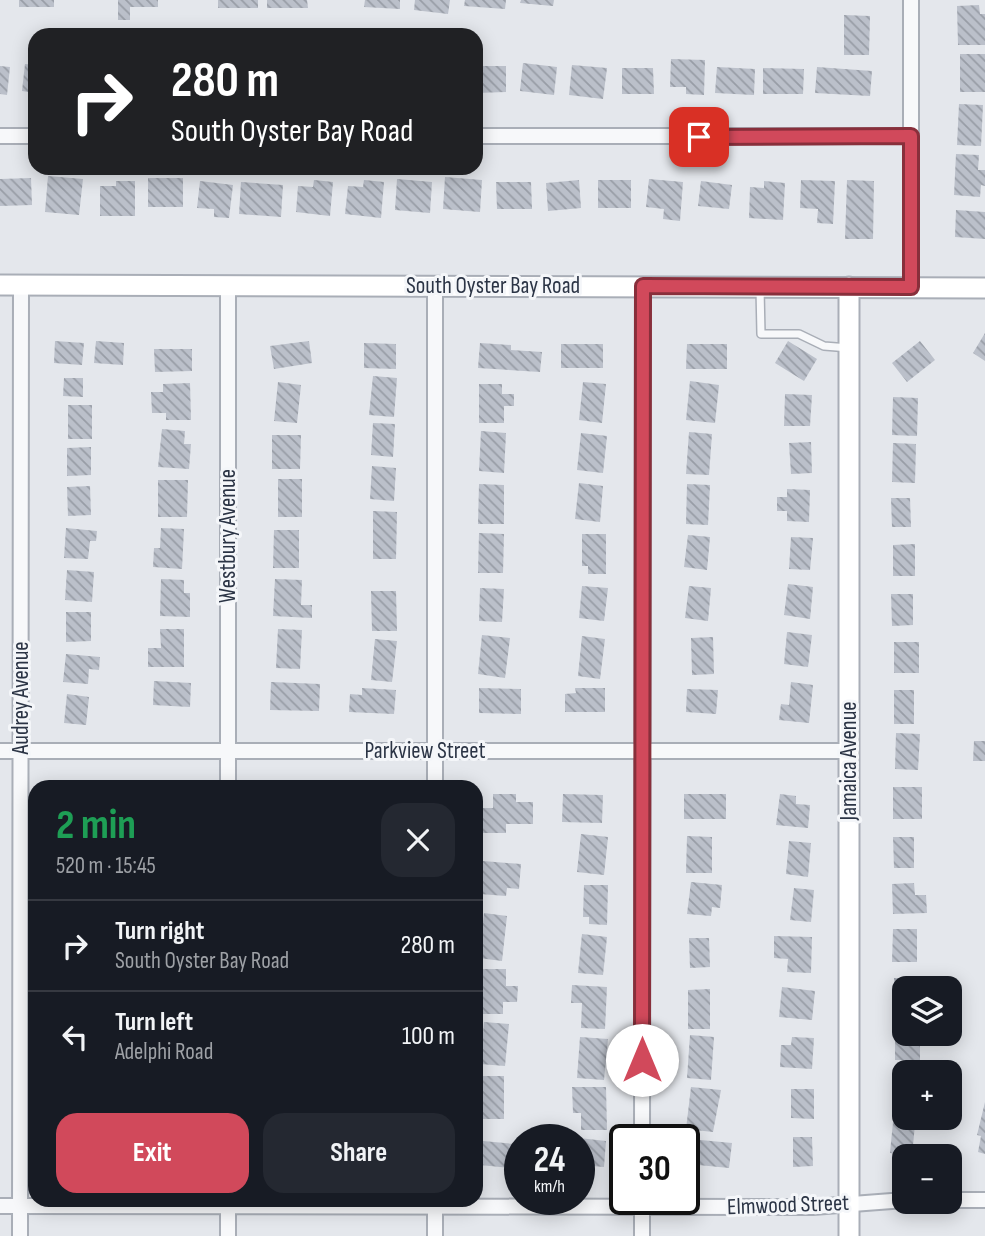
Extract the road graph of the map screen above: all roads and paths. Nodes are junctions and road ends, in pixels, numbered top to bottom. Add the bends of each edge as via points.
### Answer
1 (911, 0) edge
2 (0, 136) edge
3 (28, 136) edge
4 (483, 136) edge
5 (911, 136) junction
6 (0, 285) edge
7 (21, 285) junction
8 (228, 285) junction
9 (435, 286) junction
10 (643, 286) junction
11 (760, 287) junction
12 (849, 287) junction
13 (911, 287) junction
14 (985, 288) edge
15 (849, 348) junction
16 (0, 751) edge
17 (21, 751) junction
18 (228, 751) junction
19 (435, 751) junction
20 (642, 751) junction
21 (849, 751) junction
22 (228, 780) edge
23 (435, 780) edge
24 (642, 1124) edge
25 (962, 1200) edge
26 (985, 1200) edge
27 (892, 1201) edge
28 (609, 1203) edge
29 (483, 1204) edge
30 (700, 1204) edge
31 (849, 1204) junction
32 (0, 1206) edge
33 (20, 1206) junction
34 (28, 1206) edge
35 (228, 1207) edge
36 (435, 1207) edge
37 (642, 1215) edge
38 (20, 1236) edge
39 (228, 1236) edge
40 (435, 1236) edge
41 (642, 1236) edge
42 (849, 1236) edge

1 - 5 street
2 - 3 street
4 - 5 street
5 - 13 street
6 - 7 main road, South Oyster Bay Road
7 - 8 main road, South Oyster Bay Road
7 - 17 street, Audrey Avenue
8 - 9 main road, South Oyster Bay Road
8 - 18 street, Westbury Avenue
9 - 10 main road, South Oyster Bay Road
9 - 19 street
10 - 11 main road, South Oyster Bay Road
10 - 20 street
11 - 12 main road, South Oyster Bay Road
11 - 15 lane via 761,334 799,334 824,346
12 - 13 main road, South Oyster Bay Road
12 - 15 main road, Jamaica Avenue
13 - 14 main road, South Oyster Bay Road
15 - 21 main road, Jamaica Avenue
16 - 17 street, Parkview Street
17 - 18 street, Parkview Street
17 - 33 street, Audrey Avenue
18 - 19 street, Parkview Street
18 - 22 street, Westbury Avenue
19 - 20 street, Parkview Street
19 - 23 street
20 - 21 street, Parkview Street
20 - 24 street
21 - 31 main road, Jamaica Avenue
25 - 26 street
27 - 31 street, Elmwood Street
28 - 29 street, Elmwood Street
30 - 31 street, Elmwood Street
31 - 42 main road, Jamaica Avenue
32 - 33 street, Elmwood Street
33 - 34 street, Elmwood Street
33 - 38 street, Audrey Avenue
35 - 39 street
36 - 40 street
37 - 41 street

